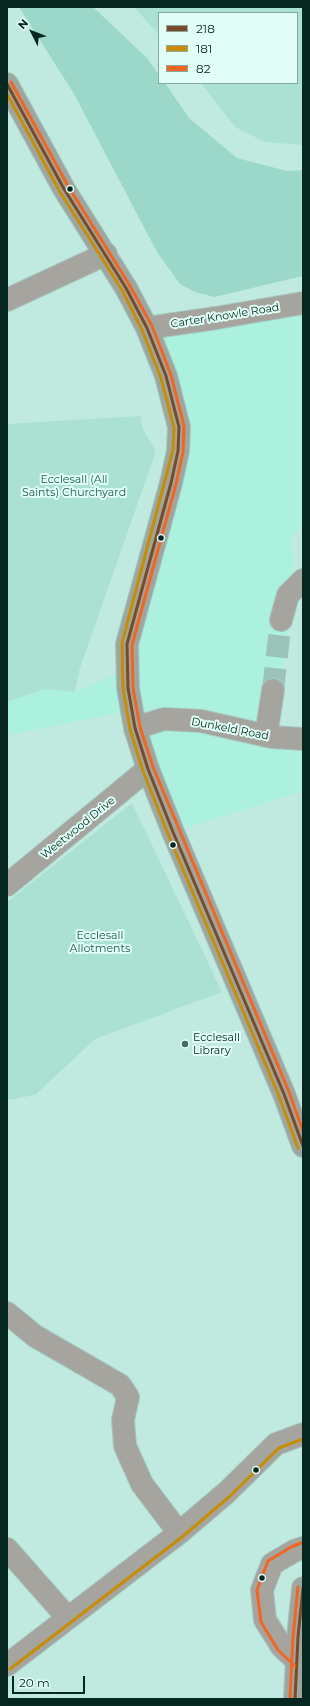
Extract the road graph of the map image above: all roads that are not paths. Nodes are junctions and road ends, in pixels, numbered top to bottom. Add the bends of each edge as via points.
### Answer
1 (7, 84) edge
2 (106, 254) junction
3 (7, 300) edge
4 (303, 303) edge
5 (147, 328) junction
6 (303, 580) edge
7 (281, 620) tunnel mouth
8 (273, 690) tunnel mouth
9 (135, 728) junction
10 (266, 736) junction
11 (303, 739) edge
12 (148, 769) junction
13 (7, 885) edge
14 (303, 1146) edge
15 (7, 1313) edge
16 (303, 1434) edge
17 (179, 1533) junction
18 (303, 1548) edge
19 (7, 1549) edge
20 (303, 1588) edge
21 (67, 1617) junction
22 (298, 1662) junction
23 (7, 1665) edge
24 (295, 1699) edge

1 - 2 main road via 64,189
2 - 3 street
2 - 5 main road
4 - 5 street, Carter Knowle Road
5 - 9 main road via 166,376 179,427 178,451 171,483 127,644 128,688
6 - 7 street via 288,595
8 - 10 street
9 - 10 street, Dunkeld Road via 164,719 201,721
9 - 12 main road
10 - 11 street, Dunkeld Road
12 - 13 street, Weetwood Drive
12 - 14 main road via 284,1094
15 - 17 street via 35,1336 120,1384 128,1396 123,1420 124,1446 142,1484
16 - 17 street via 276,1444 226,1493
17 - 21 street
18 - 22 street via 272,1564 262,1590 265,1620 282,1647
19 - 21 street
20 - 22 main road
21 - 23 street
22 - 24 main road

